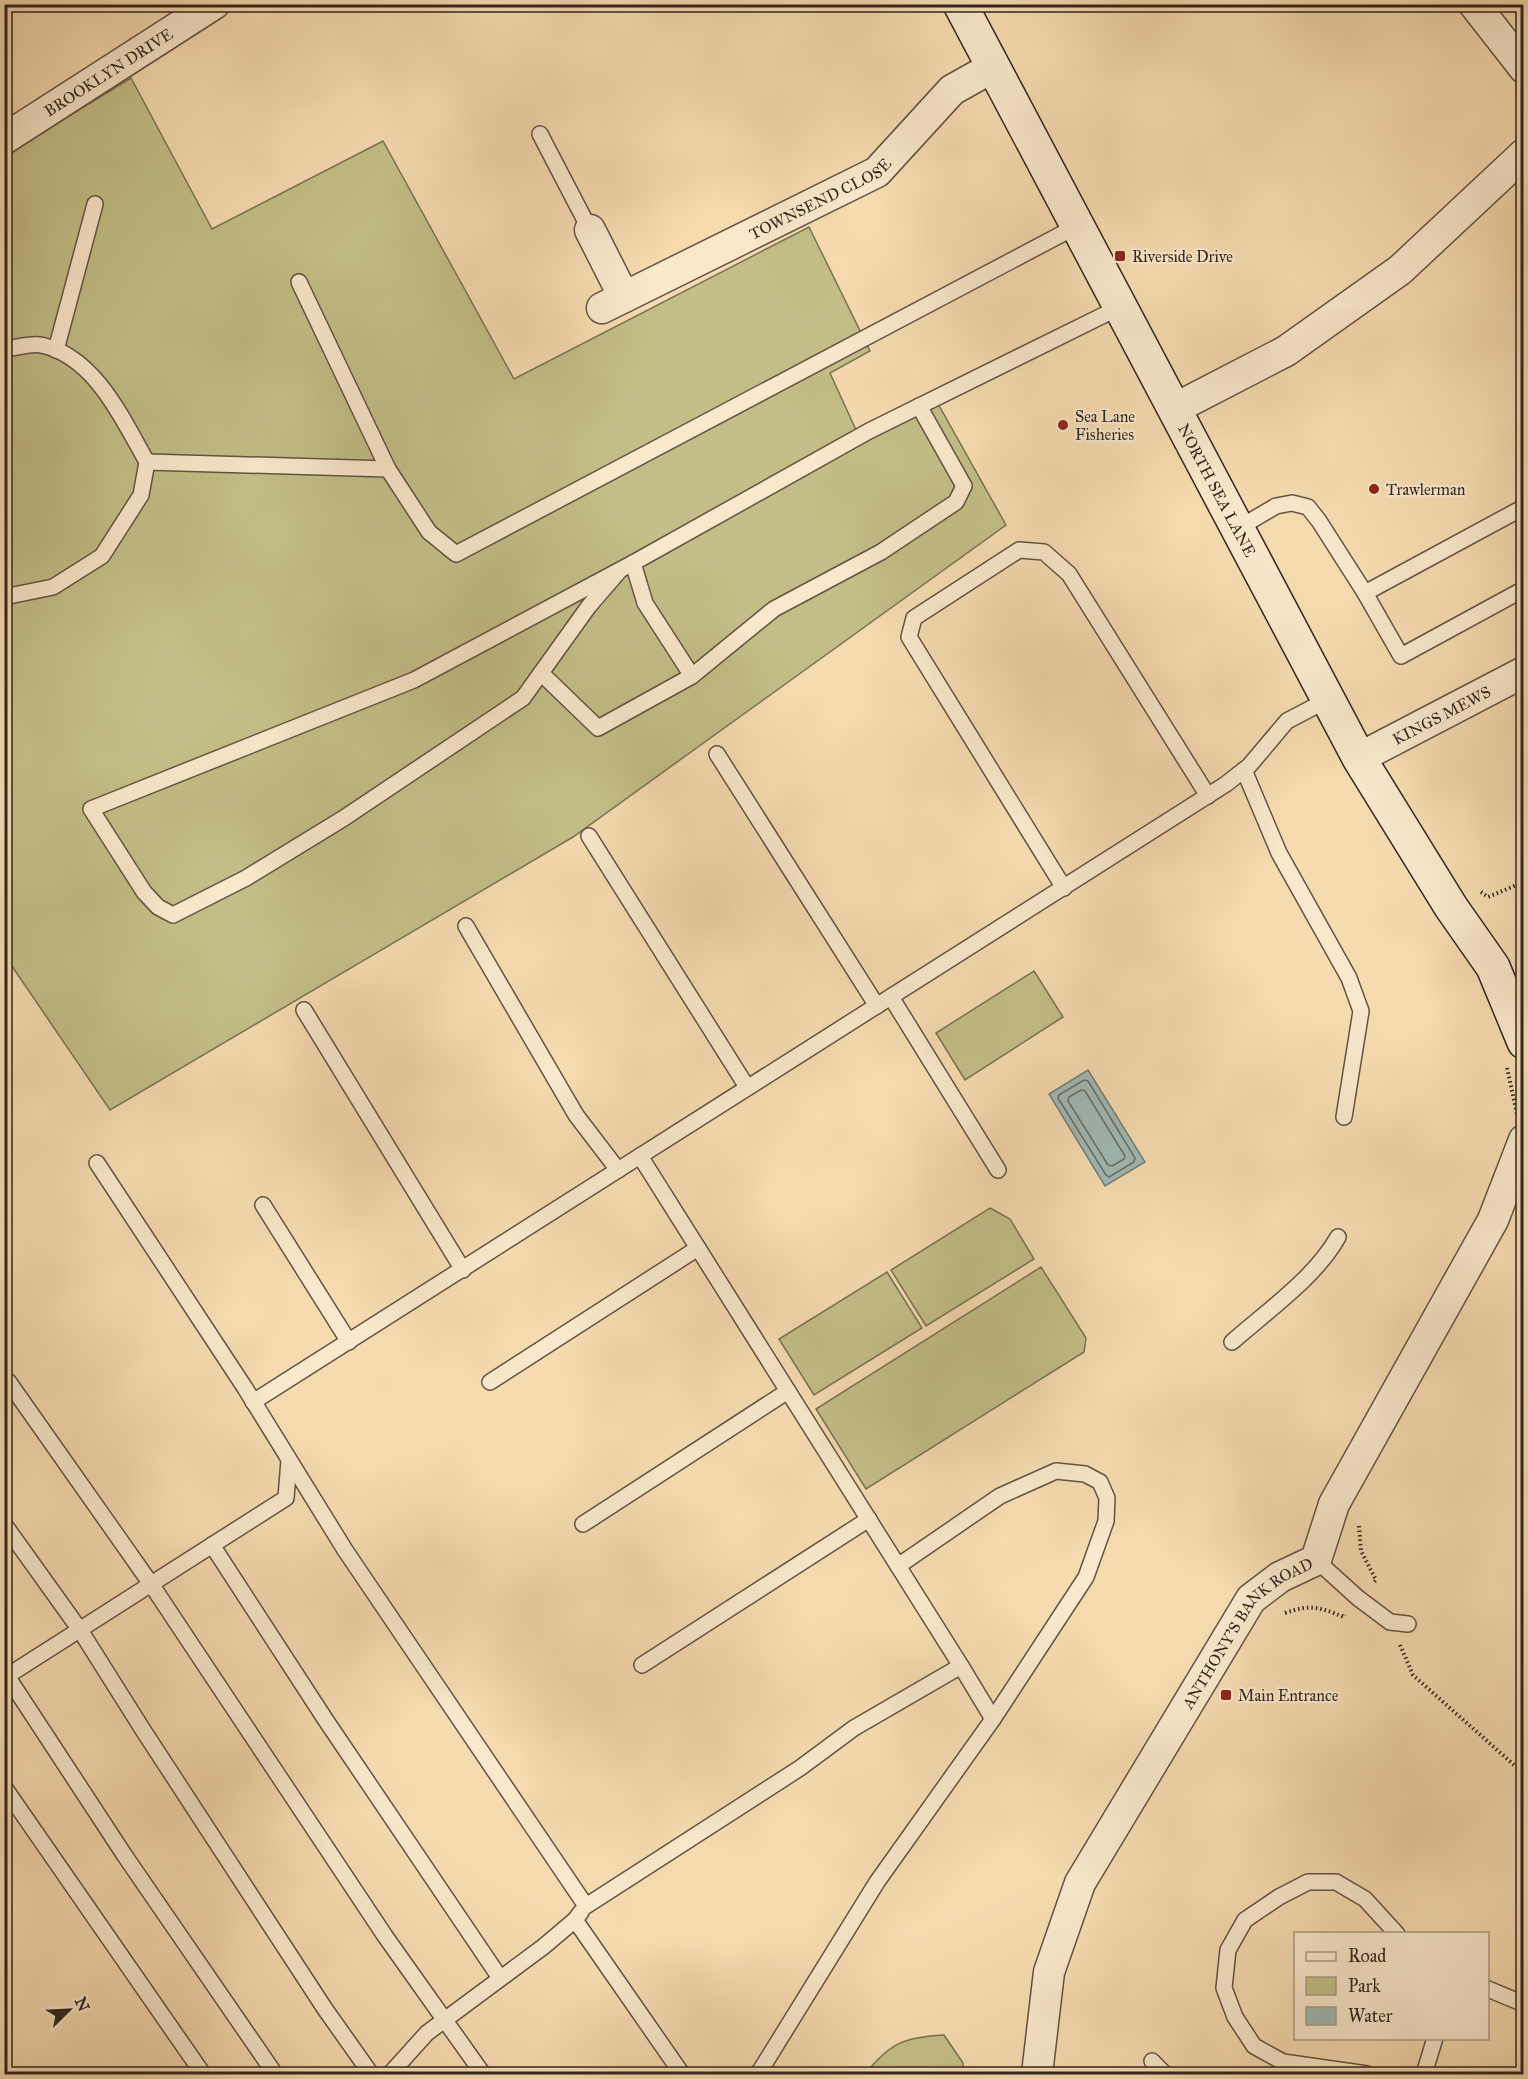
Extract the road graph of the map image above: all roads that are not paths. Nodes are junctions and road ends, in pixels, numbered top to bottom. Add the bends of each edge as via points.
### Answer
1 (214, 4) edge
2 (960, 4) edge
3 (1474, 4) edge
4 (993, 67) junction
5 (1524, 68) edge
6 (540, 134) dead end
7 (4, 140) edge
8 (1524, 154) edge
9 (95, 204) dead end
10 (1077, 226) junction
11 (590, 230) joint
12 (299, 282) dead end
13 (1120, 307) junction
14 (4, 349) edge
15 (56, 350) junction
16 (920, 406) junction
17 (1174, 409) junction
18 (147, 462) junction
19 (388, 469) junction
20 (1524, 507) edge
21 (1237, 529) junction
22 (626, 566) junction
23 (1524, 589) edge
24 (1365, 592) junction
25 (4, 597) edge
26 (1524, 672) edge
27 (541, 673) junction
28 (692, 676) junction
29 (1329, 699) junction
30 (717, 754) dead end
31 (1359, 758) junction
32 (1244, 770) junction
33 (1208, 796) junction
34 (589, 836) dead end
35 (1064, 888) junction
36 (466, 926) dead end
37 (1492, 967) junction
38 (1524, 981) edge
39 (891, 997) junction
40 (877, 1006) junction
41 (304, 1010) dead end
42 (1524, 1042) edge
43 (747, 1087) junction
44 (1344, 1117) dead end
45 (1524, 1140) edge
46 (639, 1156) junction
47 (97, 1164) dead end
48 (618, 1170) junction
49 (998, 1170) dead end
50 (1524, 1185) edge
51 (263, 1205) dead end
52 (1493, 1220) junction
53 (1338, 1238) dead end
54 (698, 1248) junction
55 (463, 1270) junction
56 (349, 1342) junction
57 (1232, 1342) dead end
58 (8, 1381) dead end
59 (490, 1382) dead end
60 (788, 1391) junction
61 (253, 1402) junction
62 (289, 1460) junction
63 (869, 1520) junction
64 (4, 1524) edge
65 (583, 1524) dead end
66 (212, 1545) junction
67 (1316, 1560) junction
68 (898, 1566) junction
69 (151, 1584) junction
70 (1408, 1624) dead end
71 (80, 1630) junction
72 (642, 1665) dead end
73 (961, 1666) junction
74 (6, 1677) edge
75 (993, 1719) junction
76 (4, 1787) edge
77 (586, 1906) junction
78 (575, 1920) junction
79 (1395, 1932) edge
80 (500, 1978) junction
81 (1489, 1989) edge
82 (1524, 2004) edge
83 (444, 2020) junction
84 (1434, 2040) edge
85 (1152, 2061) dead end
86 (203, 2074) edge
87 (275, 2074) edge
88 (371, 2074) edge
89 (390, 2074) edge
90 (483, 2074) edge
91 (682, 2074) edge
92 (756, 2074) edge
93 (1036, 2074) edge
94 (1166, 2074) edge
95 (1366, 2074) edge
96 (1425, 2074) edge

1 - 7 street, BROOKLYN DRIVE
2 - 4 street, NORTH SEA LANE
3 - 5 street
4 - 10 street, NORTH SEA LANE
4 - 11 street, TOWNSEND CLOSE via 952,90 877,172 613,303
6 - 11 lane
8 - 17 street via 1401,270 1286,351
9 - 15 lane
10 - 13 street, NORTH SEA LANE
10 - 19 lane via 456,554 429,532
12 - 19 lane
13 - 16 lane
13 - 17 street, NORTH SEA LANE
14 - 15 lane via 39,345
15 - 18 lane via 75,360 111,398
16 - 22 lane
16 - 28 lane via 964,486 956,502 881,552 774,609
17 - 21 street, NORTH SEA LANE
18 - 19 lane
18 - 25 lane via 141,495 102,555 53,587
20 - 24 lane
21 - 24 lane via 1276,506 1292,503 1308,507
21 - 29 street, NORTH SEA LANE
22 - 27 lane via 588,606
22 - 27 lane via 414,680 91,809 144,892 172,915 246,878 354,811 523,698
22 - 28 lane
23 - 24 lane via 1401,656
26 - 31 street, KINGS MEWS
27 - 28 lane via 598,728
29 - 31 street, NORTH SEA LANE
29 - 32 lane via 1287,721
30 - 40 lane
31 - 37 street, NORTH SEA LANE
32 - 33 lane
32 - 44 lane via 1279,853 1348,978 1361,1011
33 - 35 lane
33 - 35 lane via 1069,574 1044,552 1019,550 914,618 909,637
34 - 43 lane
35 - 39 lane
36 - 48 lane via 576,1115
37 - 38 street
37 - 42 street, NORTH SEA LANE
39 - 40 lane
39 - 49 lane
40 - 43 lane
41 - 55 lane
43 - 46 lane
45 - 52 street, ANTHONY'S BANK ROAD
46 - 48 lane
46 - 54 lane
47 - 61 lane
48 - 55 lane
50 - 52 street
51 - 56 lane
52 - 67 street, ANTHONY'S BANK ROAD via 1334,1504
53 - 57 lane via 1302,1281
54 - 59 lane
54 - 60 lane
55 - 56 lane
56 - 61 lane
58 - 69 lane
60 - 63 lane
60 - 65 lane
61 - 62 lane
62 - 66 lane via 286,1498
62 - 77 lane via 345,1550
63 - 68 lane
63 - 72 lane
64 - 71 lane
66 - 69 lane
66 - 80 lane
67 - 70 lane via 1390,1622
67 - 93 street, ANTHONY'S BANK ROAD via 1280,1577 1251,1599 1080,1883 1049,1972
68 - 73 lane
68 - 75 lane via 1000,1496 1056,1471 1085,1474 1100,1482 1107,1498 1106,1521 1086,1577
69 - 71 lane
69 - 83 lane
71 - 74 lane
71 - 88 lane
73 - 75 lane
73 - 77 lane via 854,1728
74 - 87 lane
75 - 92 lane via 877,1882
76 - 86 lane
77 - 78 lane
78 - 80 lane
78 - 91 lane
79 - 95 lane via 1365,1899 1335,1882 1308,1882 1245,1920 1228,1950 1224,1988 1235,2016 1254,2046 1283,2062
80 - 83 lane
81 - 82 lane
83 - 89 lane
83 - 90 lane
84 - 96 lane
85 - 94 lane

